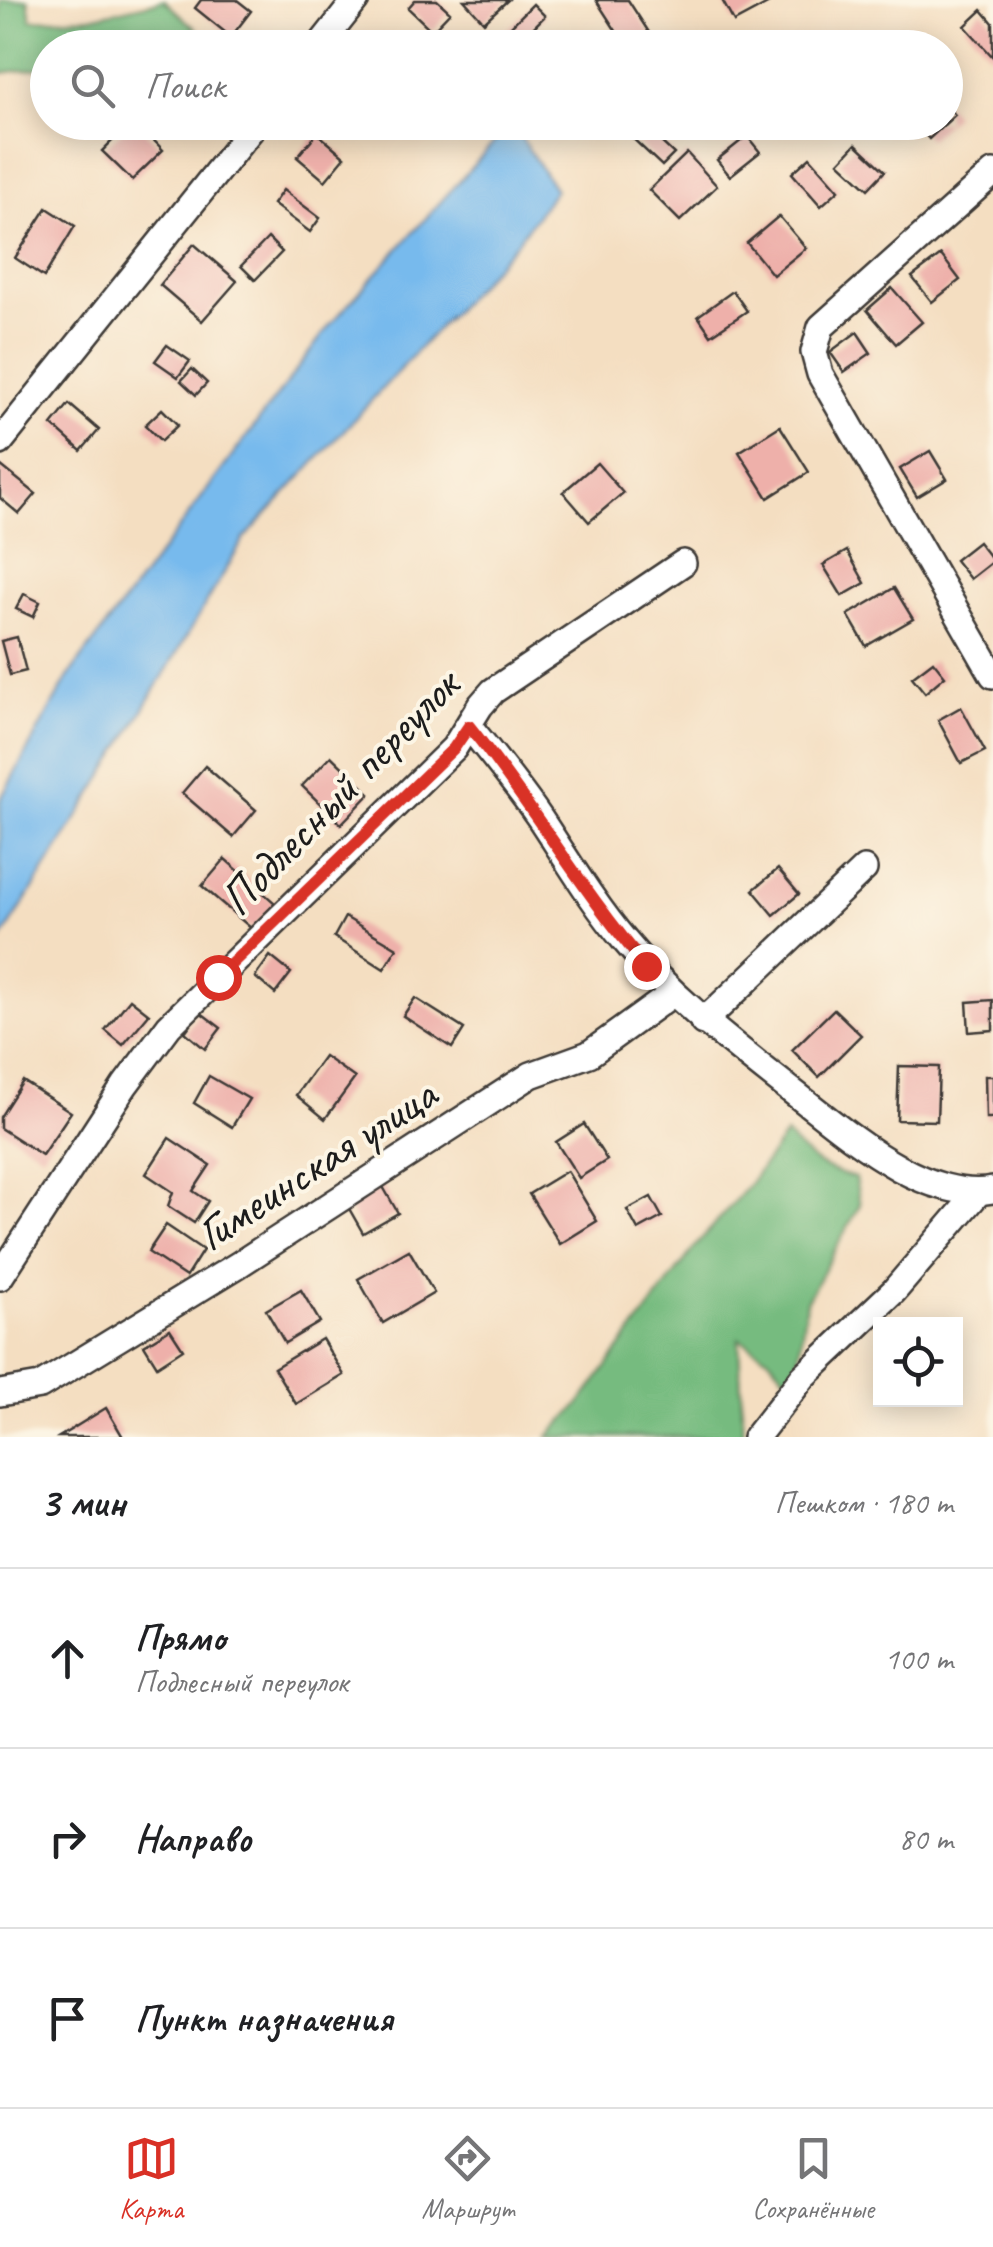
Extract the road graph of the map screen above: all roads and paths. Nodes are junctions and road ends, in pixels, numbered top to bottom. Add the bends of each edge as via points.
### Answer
1 (356, 0) edge
2 (332, 30) edge
3 (243, 140) edge
4 (993, 173) edge
5 (0, 442) edge
6 (684, 563) dead end
7 (993, 675) edge
8 (469, 726) junction
9 (864, 869) dead end
10 (672, 994) junction
11 (703, 1022) junction
12 (985, 1192) edge
13 (0, 1277) edge
14 (0, 1393) edge
15 (756, 1437) edge

1 - 2 street
3 - 5 street
4 - 7 street via 821,327 814,352 820,374
6 - 8 street, Подлесный переулок via 493,692
8 - 10 street via 598,906
8 - 13 street, Подлесный переулок via 169,1026
9 - 11 street
10 - 11 street
10 - 14 street, Гимеинская улица via 589,1054 531,1075 40,1386
11 - 12 street via 901,1169 942,1186
12 - 15 street via 803,1377

